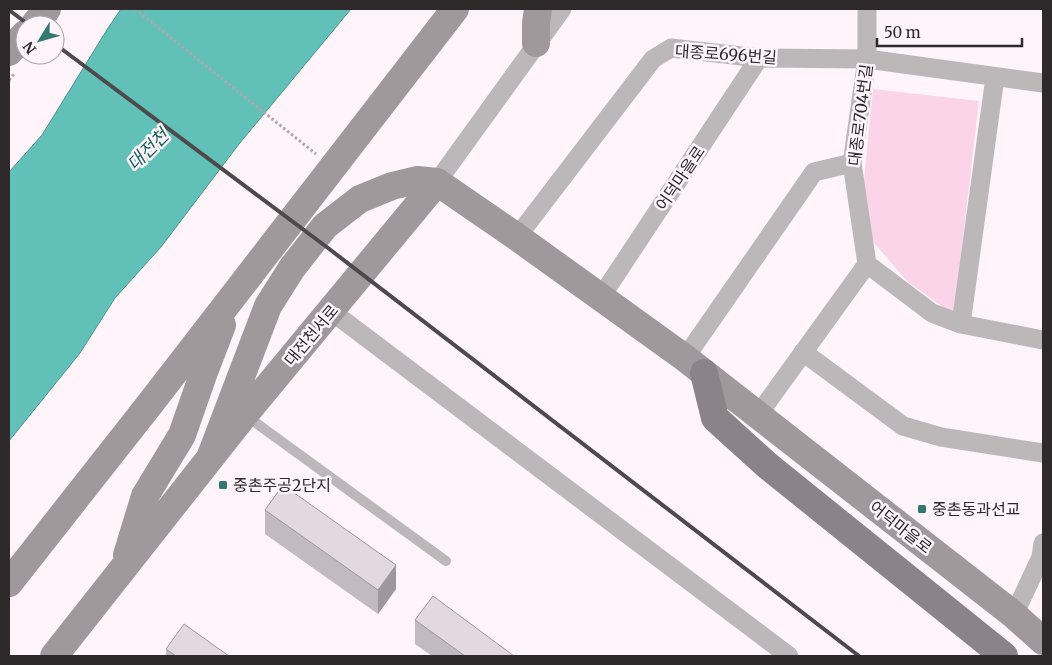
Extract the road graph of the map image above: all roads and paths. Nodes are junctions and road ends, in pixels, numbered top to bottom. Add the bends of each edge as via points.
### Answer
1 (135, 9) edge
2 (455, 9) edge
3 (538, 9) edge
4 (562, 9) edge
5 (867, 9) edge
6 (536, 43) junction
7 (759, 58) junction
8 (867, 59) junction
9 (995, 76) junction
10 (1043, 83) edge
11 (322, 158) dead end
12 (852, 162) junction
13 (436, 182) junction
14 (517, 236) junction
15 (867, 264) junction
16 (233, 296) junction
17 (601, 297) junction
18 (331, 311) junction
19 (961, 324) junction
20 (1043, 340) edge
21 (803, 352) junction
22 (694, 365) junction
23 (245, 414) junction
24 (758, 415) junction
25 (1043, 453) edge
26 (210, 458) junction
27 (1043, 543) edge
28 (446, 561) dead end
29 (122, 570) junction
30 (9, 583) edge
31 (1014, 615) junction
32 (1043, 641) edge
33 (54, 656) edge
34 (789, 656) edge
35 (1004, 656) edge

1 - 11 path
2 - 16 main road
3 - 6 main road
4 - 6 street, 대전천서로
5 - 8 street, 대종로704번길
6 - 13 street, 대전천서로
7 - 8 street, 대종로696번길
7 - 14 street, 대종로696번길 via 671,48 653,59
7 - 17 street, 어덕마을로
8 - 9 street, 대종로696번길
8 - 12 street, 대종로704번길
9 - 10 street, 대종로696번길
9 - 19 street
12 - 15 street, 대종로704번길
12 - 22 street via 814,172
13 - 14 main road, 어덕마을로
13 - 18 main road, 대전천서로
13 - 26 main road via 416,180 392,186 360,199 325,226 292,268 268,306
14 - 17 main road, 어덕마을로
15 - 19 street via 932,313
15 - 21 street
16 - 29 main road via 182,435 145,496
16 - 30 main road
17 - 22 main road, 어덕마을로
18 - 23 main road, 대전천서로
18 - 34 street
19 - 20 street
21 - 24 street
21 - 25 street via 903,426 941,437
22 - 24 main road, 어덕마을로
22 - 35 main road via 715,418 768,466
23 - 26 main road, 대전천서로
23 - 28 lane
24 - 31 main road, 어덕마을로
26 - 29 main road, 대전천서로
27 - 31 street via 1041,557
29 - 33 main road, 대전천서로
31 - 32 main road, 어덕마을로

